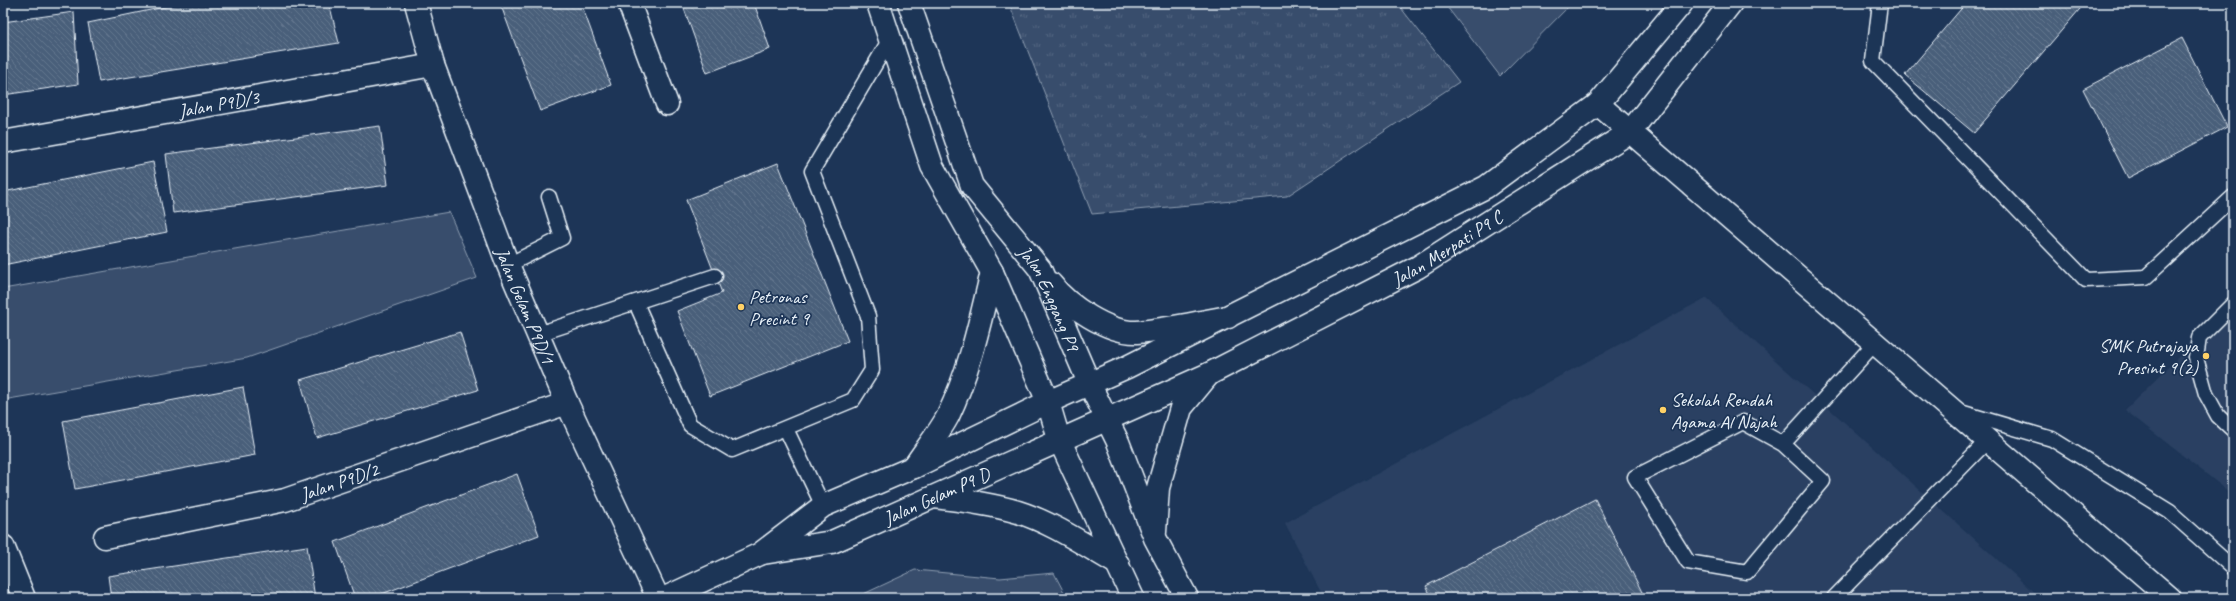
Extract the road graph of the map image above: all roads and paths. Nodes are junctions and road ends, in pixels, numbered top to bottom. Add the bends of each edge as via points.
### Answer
1 (416, 3) edge
2 (629, 3) edge
3 (878, 3) edge
4 (909, 3) edge
5 (1682, 3) edge
6 (1731, 3) edge
7 (1880, 3) edge
8 (890, 39) junction
9 (434, 65) junction
10 (668, 104) dead end
11 (1598, 104) junction
12 (1630, 132) junction
13 (3, 142) edge
14 (2233, 196) edge
15 (549, 197) dead end
16 (508, 265) junction
17 (1040, 269) junction
18 (992, 272) junction
19 (715, 276) dead end
20 (636, 303) junction
21 (2233, 304) edge
22 (1228, 317) junction
23 (538, 334) junction
24 (1875, 343) junction
25 (1209, 374) junction
26 (1089, 382) junction
27 (1048, 402) junction
28 (567, 404) junction
29 (1952, 410) junction
30 (1107, 418) junction
31 (786, 429) junction
32 (2233, 430) edge
33 (1059, 439) junction
34 (1988, 440) junction
35 (1782, 444) junction
36 (914, 467) junction
37 (934, 498) junction
38 (823, 506) junction
39 (105, 537) dead end
40 (1155, 538) junction
41 (4, 553) edge
42 (760, 554) junction
43 (1118, 564) junction
44 (2233, 568) edge
45 (24, 598) edge
46 (658, 598) edge
47 (665, 598) edge
48 (1133, 598) edge
49 (1187, 598) edge
50 (1834, 598) edge
51 (2170, 598) edge

1 - 9 street, Jalan Gelam P9D/1
2 - 10 street
3 - 8 street, Jalan Enggang P9
4 - 17 street, Jalan Enggang P9 via 972,186
5 - 11 street, Jalan Merpati P9 C
6 - 12 street, Jalan Merpati P9 C
7 - 14 lane via 1873,61 2086,280 2146,277
8 - 18 street, Jalan Enggang P9 via 932,166
8 - 31 lane via 812,171 868,316 872,370 853,400
9 - 13 street, Jalan P9D/3
9 - 16 street, Jalan Gelam P9D/1
11 - 12 street
11 - 22 street, Jalan Merpati P9 C via 1486,187
12 - 24 street
12 - 25 street, Jalan Merpati P9 C via 1418,267
15 - 16 lane via 562,238
16 - 23 street, Jalan Gelam P9D/1
17 - 22 street via 1062,298 1089,317 1113,327 1136,332
17 - 26 street, Jalan Enggang P9
18 - 27 street, Jalan Enggang P9
18 - 36 street via 973,351 962,380 947,416
19 - 20 lane
20 - 23 lane
20 - 31 lane via 690,425 732,450
21 - 32 lane via 2199,338 2196,358 2206,394 2218,416
22 - 26 street, Jalan Merpati P9 C via 1127,367
23 - 28 street, Jalan Gelam P9D/1
24 - 29 street
24 - 35 lane
25 - 30 street, Jalan Merpati P9 C
25 - 40 street via 1182,408 1158,488
26 - 27 street
26 - 30 street, Jalan Enggang P9
27 - 33 street, Jalan Enggang P9
27 - 36 street, Jalan Gelam P9 D
28 - 39 street, Jalan P9D/2 via 285,500
28 - 46 street, Jalan Gelam P9D/1
29 - 34 street
29 - 44 lane via 2052,439 2170,512
30 - 33 street, Jalan Gelam P9 D
30 - 40 street, Jalan Enggang P9
31 - 38 lane
33 - 37 street, Jalan Gelam P9 D
33 - 43 street, Jalan Enggang P9
34 - 50 lane
34 - 51 street
35 - 35 lane via 1823,481 1747,572 1688,562 1635,476 1743,422
36 - 38 street, Jalan Gelam P9 D
37 - 42 street, Jalan Gelam P9 D via 832,542
37 - 43 street via 969,501 1018,512 1044,523
38 - 42 street, Jalan Gelam P9 D
40 - 49 street, Jalan Enggang P9
41 - 45 street
42 - 47 street, Jalan Gelam P9 D
43 - 48 street, Jalan Enggang P9

